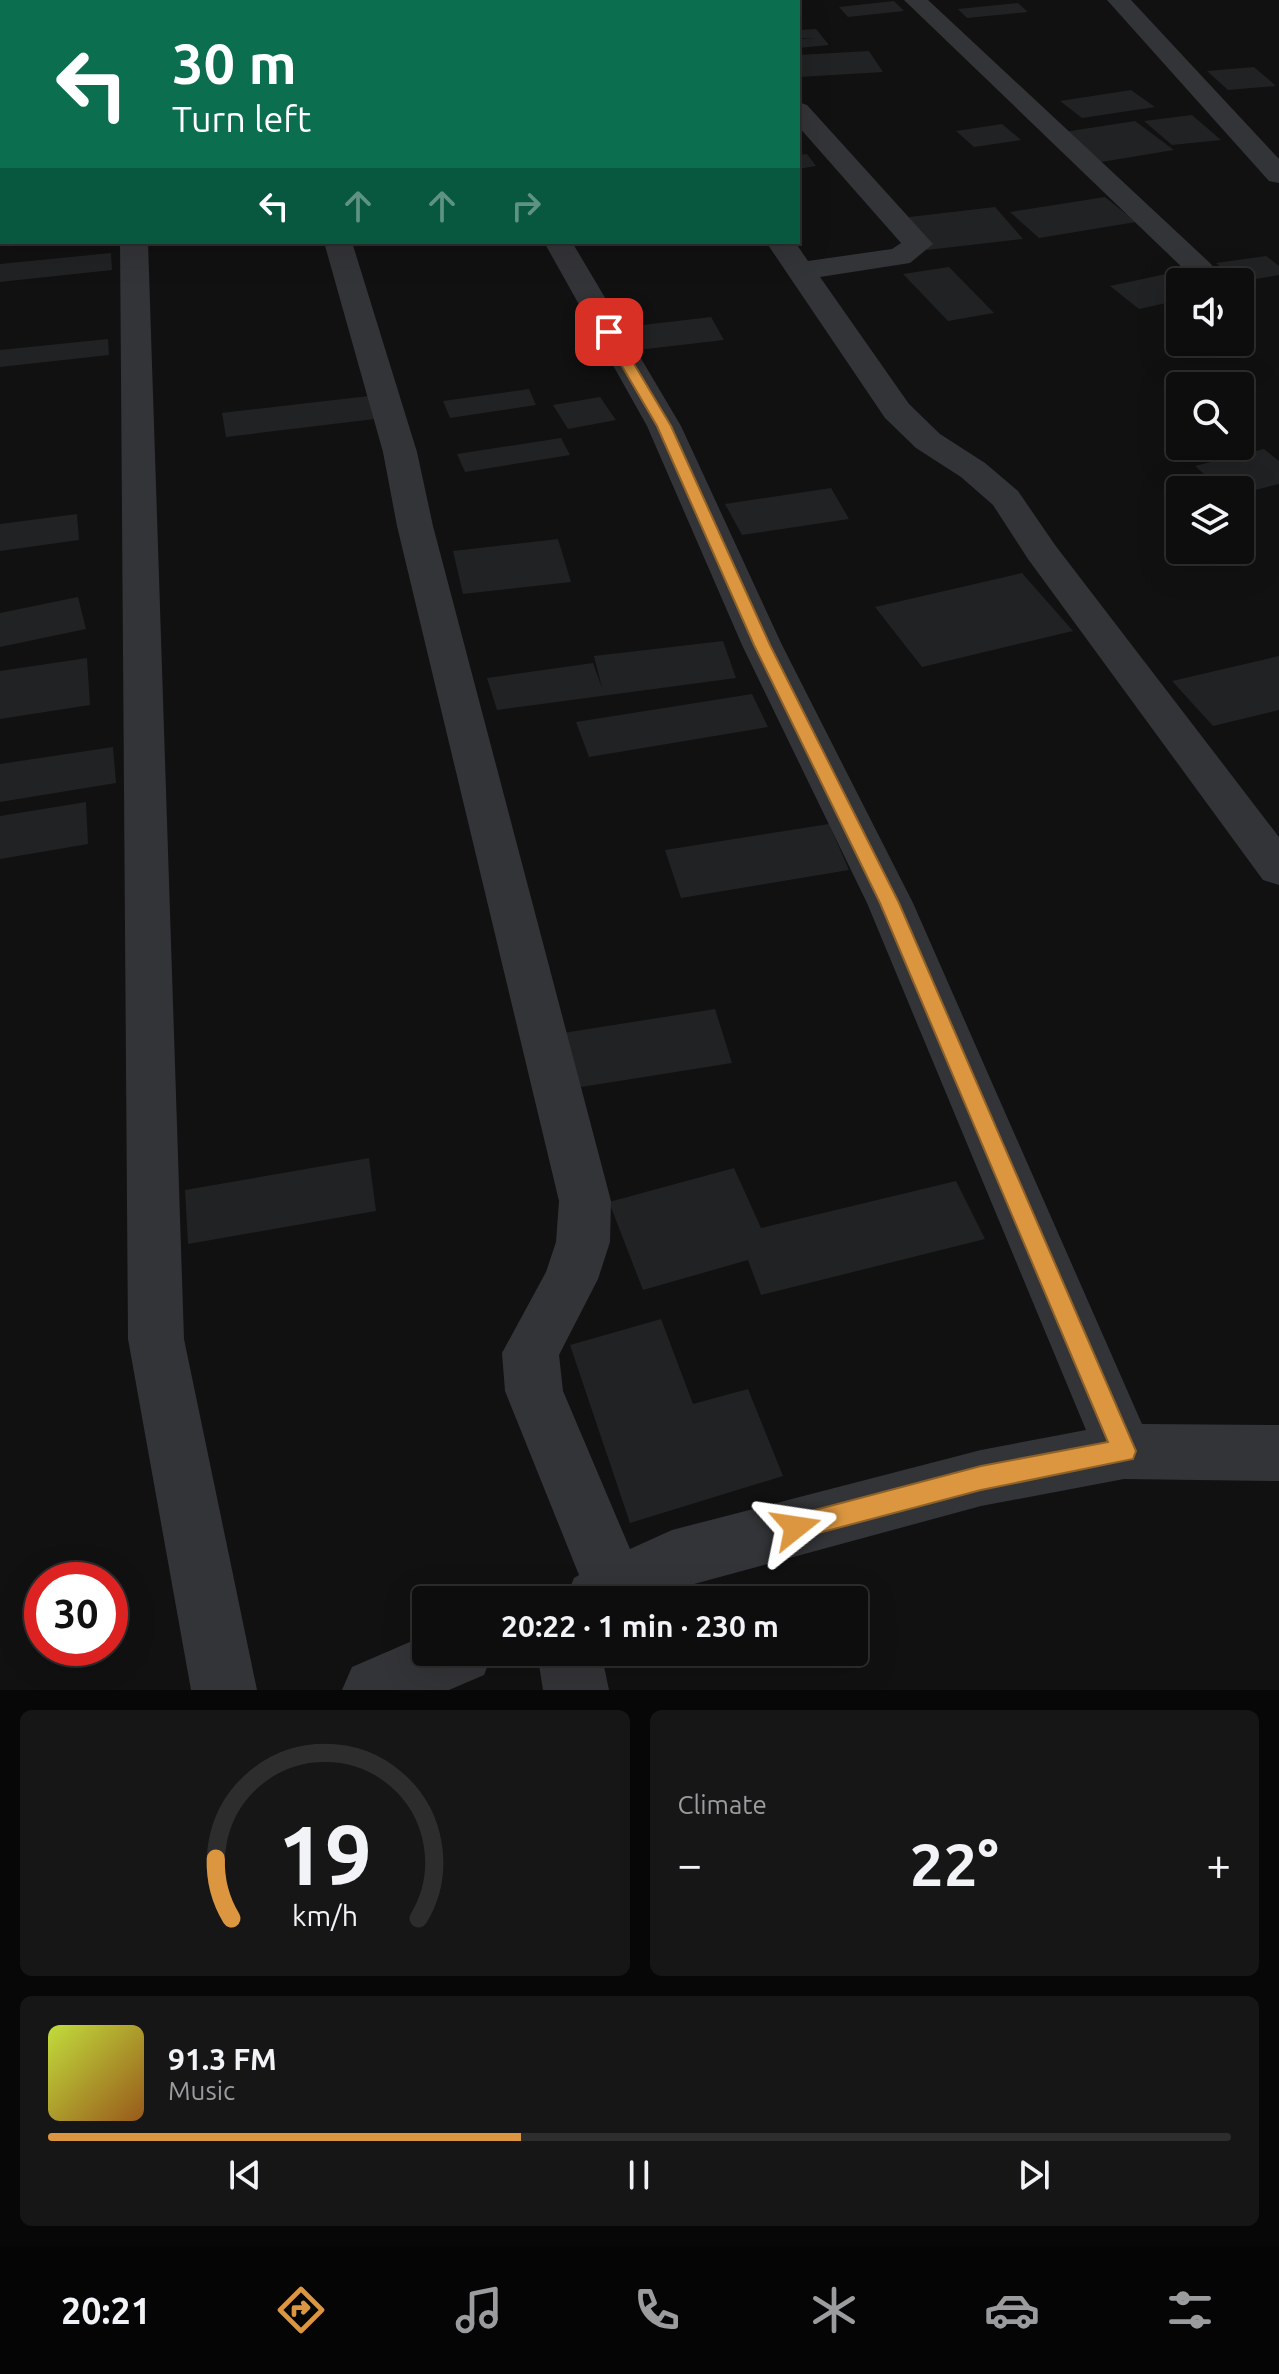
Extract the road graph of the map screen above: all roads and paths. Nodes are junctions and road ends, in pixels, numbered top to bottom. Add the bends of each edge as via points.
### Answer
1 (915, 0) edge
2 (1118, 0) edge
3 (800, 112) edge
4 (1279, 175) edge
5 (134, 244) edge
6 (339, 244) edge
7 (559, 244) edge
8 (782, 244) edge
9 (1199, 268) edge
10 (803, 271) junction
11 (1279, 869) edge
12 (1124, 1451) junction
13 (1279, 1453) edge
14 (603, 1586) edge
15 (623, 1586) edge
16 (429, 1666) edge
17 (572, 1666) edge
18 (224, 1690) edge
19 (375, 1690) edge
20 (576, 1690) edge

1 - 9 street
2 - 4 street
3 - 10 street via 918,244 900,257
5 - 18 street via 156,1339
6 - 14 street via 400,452 585,1201 583,1242 571,1279 530,1353 534,1391
7 - 12 street via 664,426 762,645 890,903
8 - 10 street
10 - 11 street via 897,411 928,441 1006,498
12 - 13 street
12 - 15 street via 981,1478 672,1560
16 - 19 street
17 - 20 street

